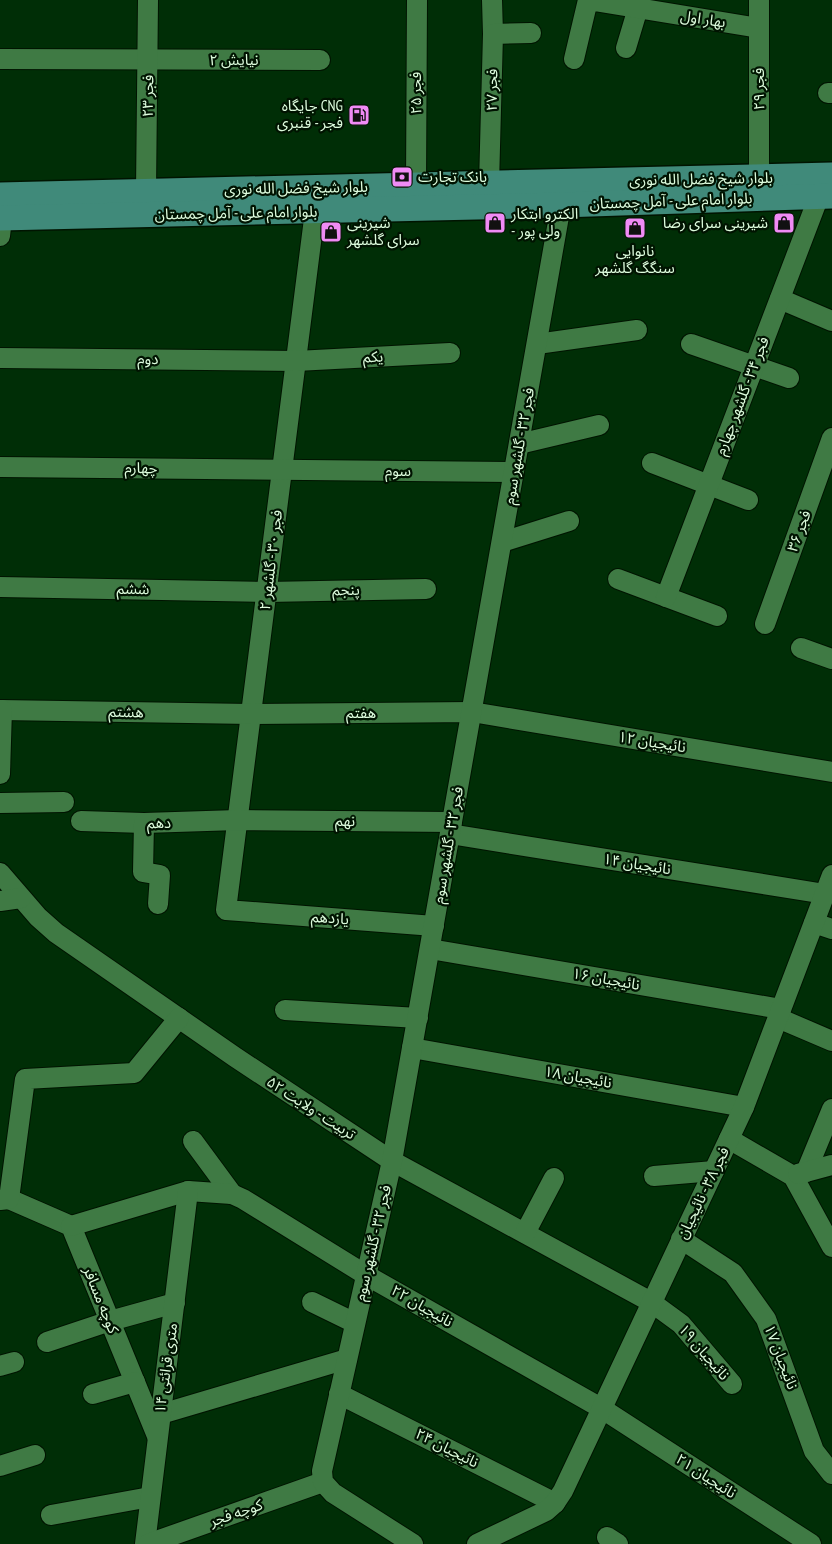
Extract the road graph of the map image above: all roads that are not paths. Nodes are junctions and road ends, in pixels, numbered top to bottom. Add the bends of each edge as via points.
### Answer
1 (148, 0) edge
2 (417, 0) edge
3 (492, 0) edge
4 (760, 0) edge
5 (638, 8) junction
6 (759, 28) junction
7 (530, 33) dead end
8 (493, 34) junction
9 (626, 48) dead end
10 (0, 59) edge
11 (148, 60) junction
12 (320, 60) dead end
13 (574, 60) dead end
14 (832, 176) edge
15 (759, 177) junction
16 (489, 184) junction
17 (416, 185) junction
18 (146, 192) junction
19 (826, 196) edge
20 (561, 205) junction
21 (315, 211) junction
22 (1, 217) edge
23 (780, 299) junction
24 (832, 321) edge
25 (638, 330) dead end
26 (537, 344) junction
27 (691, 344) dead end
28 (450, 353) dead end
29 (0, 358) edge
30 (296, 361) junction
31 (754, 365) junction
32 (789, 378) dead end
33 (599, 425) dead end
34 (832, 438) edge
35 (519, 444) junction
36 (652, 462) dead end
37 (0, 467) edge
38 (282, 470) junction
39 (514, 472) junction
40 (709, 483) junction
41 (748, 500) dead end
42 (569, 522) dead end
43 (502, 542) junction
44 (618, 579) dead end
45 (0, 587) edge
46 (426, 588) dead end
47 (267, 592) junction
48 (666, 596) junction
49 (718, 616) dead end
50 (765, 624) dead end
51 (801, 648) dead end
52 (832, 659) edge
53 (1, 710) edge
54 (472, 712) junction
55 (251, 714) junction
56 (832, 772) edge
57 (0, 774) edge
58 (64, 802) dead end
59 (0, 803) edge
60 (238, 820) junction
61 (81, 821) dead end
62 (144, 823) junction
63 (451, 828) junction
64 (0, 873) edge
65 (832, 875) edge
66 (825, 894) junction
67 (21, 898) junction
68 (0, 902) edge
69 (158, 904) dead end
70 (226, 910) joint
71 (434, 926) junction
72 (823, 926) edge
73 (430, 949) junction
74 (285, 1010) dead end
75 (780, 1014) junction
76 (179, 1018) junction
77 (418, 1018) junction
78 (832, 1041) edge
79 (412, 1048) junction
80 (744, 1107) junction
81 (832, 1109) edge
82 (729, 1139) junction
83 (193, 1141) dead end
84 (392, 1161) junction
85 (832, 1165) edge
86 (714, 1170) junction
87 (799, 1174) junction
88 (654, 1176) dead end
89 (554, 1178) dead end
90 (188, 1191) junction
91 (232, 1194) junction
92 (4, 1200) edge
93 (71, 1226) junction
94 (525, 1233) junction
95 (681, 1239) junction
96 (832, 1247) edge
97 (366, 1274) junction
98 (312, 1302) dead end
99 (651, 1302) junction
100 (175, 1303) junction
101 (110, 1321) junction
102 (355, 1323) junction
103 (47, 1342) dead end
104 (347, 1359) junction
105 (135, 1382) junction
106 (732, 1384) dead end
107 (93, 1394) dead end
108 (339, 1394) junction
109 (601, 1408) junction
110 (160, 1414) junction
111 (157, 1436) junction
112 (35, 1455) dead end
113 (0, 1466) edge
114 (832, 1474) edge
115 (323, 1482) junction
116 (150, 1497) junction
117 (555, 1503) junction
118 (51, 1515) dead end
119 (805, 1542) edge
120 (146, 1544) edge
121 (413, 1544) edge
122 (477, 1544) edge

1 - 11 street, فجر ۲۳
2 - 17 street, فجر ۲۵
3 - 8 street, فجر ۲۷
4 - 6 street, فجر ۲۹
5 - 6 street, بهار اول
5 - 9 street
5 - 13 street, بهار اول via 588,0
6 - 15 street, فجر ۲۹
7 - 8 street
8 - 16 street, فجر ۲۷
10 - 11 street, نیایش ۲
11 - 12 street, نیایش ۲
11 - 18 street, فجر ۲۳
14 - 15 main road, بلوار شیخ فضل الله نوری
15 - 16 main road, بلوار شیخ فضل الله نوری
16 - 17 main road, بلوار شیخ فضل الله نوری
17 - 18 main road, بلوار شیخ فضل الله نوری
18 - 22 main road, بلوار شیخ فضل الله نوری
19 - 20 main road, بلوار امام علی - آمل چمستان
19 - 23 street, فجر ۳۴ - گلشهر چهارم
20 - 21 main road, بلوار امام علی - آمل چمستان
20 - 26 street, فجر ۳۲ - گلشهر سوم
21 - 22 main road, بلوار امام علی - آمل چمستان
21 - 30 street, فجر ۳۰ - گلشهر ۲
23 - 24 street
23 - 31 street, فجر ۳۴ - گلشهر چهارم
25 - 26 street
26 - 35 street, فجر ۳۲ - گلشهر سوم
27 - 31 street
28 - 30 street, یکم
29 - 30 street, دوم
30 - 38 street, فجر ۳۰ - گلشهر ۲
31 - 32 street
31 - 40 street, فجر ۳۴ - گلشهر چهارم
33 - 35 street
34 - 50 street, فجر ۳۶
35 - 39 street, فجر ۳۲ - گلشهر سوم
36 - 40 street
37 - 38 street, چهارم
38 - 39 street, سوم
38 - 47 street, فجر ۳۰ - گلشهر ۲
39 - 43 street, فجر ۳۲ - گلشهر سوم
40 - 41 street
40 - 48 street, فجر ۳۴ - گلشهر چهارم
42 - 43 street
43 - 54 street, فجر ۳۲ - گلشهر سوم
44 - 48 street
45 - 47 street, ششم
46 - 47 street, پنجم
47 - 55 street, فجر ۳۰ - گلشهر ۲
48 - 49 street
51 - 52 street
53 - 55 street, هشتم
53 - 57 street
54 - 55 street, هفتم
54 - 56 street, نائیجیان ۱۲
54 - 63 street, فجر ۳۲ - گلشهر سوم
55 - 60 street, فجر ۳۰ - گلشهر ۲
58 - 59 street
60 - 62 street, دهم
60 - 63 street, نهم
60 - 70 street, فجر ۳۰ - گلشهر ۲
61 - 62 street, دهم
62 - 69 street via 142,872 160,875
63 - 66 street, نائیجیان ۱۴
63 - 71 street, فجر ۳۲ - گلشهر سوم
64 - 67 street, تربیت - ولایت ۵۲
65 - 66 street, فجر ۳۸ - نائیجیان
66 - 72 street, فجر ۳۸ - نائیجیان
67 - 68 street
67 - 76 street, تربیت - ولایت ۵۲ via 56,933
70 - 71 street, یازدهم
71 - 73 street, فجر ۳۲ - گلشهر سوم
72 - 75 street, فجر ۳۸ - نائیجیان
73 - 75 street, نائیجیان ۱۶
73 - 77 street, فجر ۳۲ - گلشهر سوم
74 - 77 street
75 - 78 street, نائیجیان ۱۶
75 - 80 street, فجر ۳۸ - نائیجیان
76 - 84 street, تربیت - ولایت ۵۲
76 - 92 street via 134,1073 25,1079
77 - 79 street, فجر ۳۲ - گلشهر سوم
79 - 80 street, نائیجیان ۱۸
79 - 84 street, فجر ۳۲ - گلشهر سوم
80 - 82 street, فجر ۳۸ - نائیجیان
81 - 87 street
82 - 86 street, فجر ۳۸ - نائیجیان
82 - 87 street
83 - 91 street
84 - 94 street, تربیت - ولایت ۵۲
84 - 97 street, فجر ۳۲ - گلشهر سوم
85 - 87 street
86 - 88 street
86 - 95 street, فجر ۳۸ - نائیجیان
87 - 96 street
89 - 94 street
90 - 91 street, نائیجیان ۲۲
90 - 93 street
90 - 100 street, ۱۴ متری قرائتی
91 - 97 street, نائیجیان ۲۲
92 - 93 street
93 - 101 street, کوچه مسافر
94 - 99 street, تربیت - ولایت ۵۲
95 - 99 street, فجر ۳۸ - نائیجیان
95 - 114 street, نائیجیان ۱۷ via 733,1273 766,1319 814,1451
97 - 102 street, فجر ۳۲ - گلشهر سوم
97 - 109 street, نائیجیان ۲۲
98 - 102 street
99 - 106 street, نائیجیان ۱۹ via 681,1324
99 - 109 street, فجر ۳۸ - نائیجیان
100 - 101 street
100 - 110 street, ۱۴ متری قرائتی
101 - 103 street
101 - 105 street, کوچه مسافر
102 - 104 street, فجر ۳۲ - گلشهر سوم
104 - 108 street, فجر ۳۲ - گلشهر سوم
104 - 110 street
105 - 107 street
105 - 111 street, کوچه مسافر
108 - 115 street, فجر ۳۲ - گلشهر سوم via 322,1471
108 - 117 street, نائیجیان ۲۴
109 - 117 street, فجر ۳۸ - نائیجیان
109 - 119 street, نائیجیان ۲۱
110 - 111 street, ۱۴ متری قرائتی
111 - 116 street, ۱۴ متری قرائتی
112 - 113 street
115 - 120 street, کوچه فجر
115 - 121 street via 333,1493
116 - 118 street
116 - 120 street, ۱۴ متری قرائتی
117 - 122 street via 535,1518

